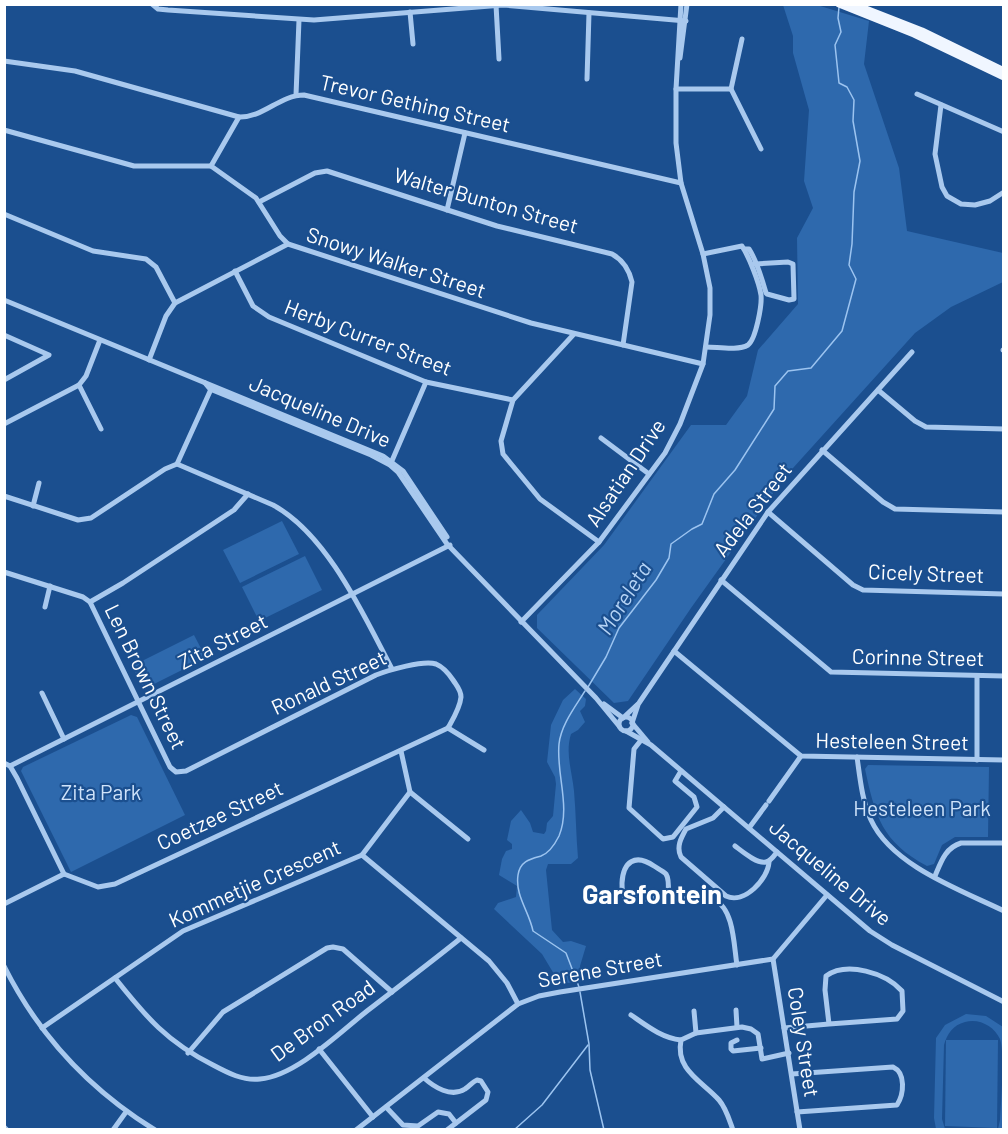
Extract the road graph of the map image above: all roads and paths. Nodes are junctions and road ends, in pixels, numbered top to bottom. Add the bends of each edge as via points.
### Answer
1 (152, 4) edge
2 (681, 4) edge
3 (687, 4) edge
4 (839, 4) edge
5 (496, 5) edge
6 (855, 7) edge
7 (410, 12) junction
8 (589, 13) junction
9 (299, 20) junction
10 (683, 21) junction
11 (742, 39) dead end
12 (413, 44) dead end
13 (499, 58) dead end
14 (4, 61) edge
15 (1004, 71) edge
16 (1004, 77) edge
17 (587, 79) dead end
18 (676, 89) junction
19 (731, 89) junction
20 (917, 94) dead end
21 (296, 95) junction
22 (941, 105) junction
23 (239, 117) junction
24 (4, 130) edge
25 (1004, 132) edge
26 (465, 133) junction
27 (761, 149) dead end
28 (212, 166) junction
29 (681, 183) junction
30 (1004, 192) edge
31 (259, 202) junction
32 (447, 210) junction
33 (4, 214) edge
34 (288, 244) junction
35 (743, 248) junction
36 (703, 254) junction
37 (755, 264) junction
38 (235, 272) junction
39 (4, 300) edge
40 (175, 303) junction
41 (574, 334) junction
42 (4, 335) edge
43 (100, 340) junction
44 (623, 345) junction
45 (706, 347) junction
46 (912, 352) dead end
47 (149, 360) junction
48 (703, 364) junction
49 (4, 380) edge
50 (426, 382) junction
51 (79, 385) junction
52 (212, 387) junction
53 (878, 390) junction
54 (513, 400) junction
55 (4, 424) edge
56 (101, 429) dead end
57 (1004, 429) edge
58 (601, 438) dead end
59 (822, 450) junction
60 (391, 463) junction
61 (177, 464) junction
62 (649, 474) junction
63 (39, 483) dead end
64 (248, 494) junction
65 (4, 496) edge
66 (33, 506) junction
67 (768, 512) junction
68 (1004, 512) edge
69 (599, 542) junction
70 (450, 545) junction
71 (4, 572) edge
72 (721, 580) junction
73 (50, 586) junction
74 (1004, 594) edge
75 (352, 595) junction
76 (90, 602) junction
77 (45, 607) dead end
78 (521, 622) junction
79 (674, 651) junction
80 (392, 669) junction
81 (977, 676) junction
82 (1004, 676) edge
83 (42, 693) dead end
84 (596, 698) junction
85 (138, 703) junction
86 (639, 703) junction
87 (624, 718) junction
88 (632, 723) junction
89 (619, 726) junction
90 (448, 728) junction
91 (626, 730) junction
92 (64, 739) junction
93 (642, 739) junction
94 (651, 745) junction
95 (484, 750) dead end
96 (401, 751) junction
97 (801, 756) junction
98 (856, 757) junction
99 (977, 760) junction
100 (1004, 760) edge
101 (7, 764) edge
102 (170, 767) joint
103 (681, 771) junction
104 (410, 792) junction
105 (724, 807) junction
106 (749, 828) junction
107 (468, 839) dead end
108 (1004, 843) edge
109 (735, 846) dead end
110 (777, 852) junction
111 (362, 855) junction
112 (769, 862) junction
113 (64, 874) junction
114 (935, 876) junction
115 (826, 895) junction
116 (668, 898) junction
117 (4, 904) edge
118 (1004, 911) edge
119 (461, 938) junction
120 (773, 959) junction
121 (737, 965) junction
122 (4, 966) edge
123 (115, 978) junction
124 (392, 992) junction
125 (1004, 1002) edge
126 (518, 1004) junction
127 (736, 1010) dead end
128 (694, 1011) dead end
129 (632, 1015) dead end
130 (829, 1024) junction
131 (737, 1027) junction
132 (42, 1028) junction
133 (784, 1028) junction
134 (696, 1033) junction
135 (681, 1040) junction
136 (737, 1040) dead end
137 (761, 1048) junction
138 (319, 1049) junction
139 (188, 1053) junction
140 (789, 1053) junction
141 (792, 1074) junction
142 (424, 1077) junction
143 (386, 1107) junction
144 (126, 1112) junction
145 (797, 1112) junction
146 (373, 1117) junction
147 (456, 1123) junction
148 (113, 1130) edge
149 (155, 1130) edge
150 (356, 1130) edge
151 (447, 1130) edge
152 (733, 1130) edge
153 (800, 1130) edge

1 - 9 street via 158,9
2 - 10 street, Alsatian Drive
3 - 10 street, Alsatian Drive
4 - 6 main road
5 - 7 street
5 - 8 street
5 - 13 street
6 - 15 main road via 922,31
6 - 16 main road
7 - 9 street
7 - 12 street
8 - 10 street
8 - 17 street
9 - 21 street
10 - 18 street, Alsatian Drive
11 - 19 street
14 - 23 street via 75,71
18 - 19 street
18 - 29 street, Alsatian Drive
19 - 27 street
20 - 22 street
21 - 23 street, Trevor Gething Street via 250,117
21 - 26 street, Trevor Gething Street
22 - 25 street
22 - 30 street via 935,154 947,196 961,204 975,205
23 - 28 street
24 - 28 street via 138,167
26 - 29 street, Trevor Gething Street
26 - 32 street
28 - 31 street, Snowy Walker Street
29 - 36 street, Alsatian Drive
31 - 32 street, Walter Bunton Street via 315,173 327,171
31 - 34 street, Snowy Walker Street
32 - 44 street, Walter Bunton Street via 620,259 632,286
33 - 40 street via 93,251 146,259 156,267
34 - 38 street
34 - 41 street, Snowy Walker Street via 490,311
35 - 36 street
35 - 37 street via 749,249
35 - 45 street via 761,296 753,339 742,347
36 - 45 street, Alsatian Drive via 711,302
37 - 37 street via 793,264 794,299 767,294
38 - 40 street
38 - 50 street, Herby Currer Street via 253,306 263,314
39 - 43 street, Jacqueline Drive
40 - 47 street
41 - 44 street, Snowy Walker Street
41 - 54 street
42 - 49 street via 49,355
43 - 47 street, Jacqueline Drive
43 - 51 street
44 - 48 street, Snowy Walker Street
45 - 48 street, Alsatian Drive
46 - 53 street, Adela Street
47 - 52 street, Jacqueline Drive
48 - 62 street, Alsatian Drive via 674,437
50 - 54 street, Herby Currer Street
50 - 60 street
51 - 55 street
51 - 56 street
52 - 60 street, Jacqueline Drive
52 - 61 street
53 - 57 street via 926,427
53 - 59 street, Adela Street
54 - 69 street via 501,441 502,454 540,499
58 - 62 street
59 - 67 street, Adela Street
59 - 68 street via 895,509
60 - 70 street, Jacqueline Drive via 403,471
61 - 64 street
61 - 66 street via 87,520
62 - 69 street, Alsatian Drive
63 - 66 street
64 - 75 street via 282,510 295,521 324,552
64 - 76 street via 219,520
65 - 66 street
67 - 72 street, Adela Street
67 - 74 street, Cicely Street via 863,590
69 - 78 street, Alsatian Drive
70 - 75 street, Zita Street
70 - 78 street, Jacqueline Drive
71 - 73 street
72 - 79 street, Adela Street
72 - 81 street, Corinne Street via 831,672
73 - 76 street
73 - 77 street
75 - 80 street
75 - 85 street, Zita Street
76 - 85 street, Len Brown Street
78 - 84 street, Jacqueline Drive
79 - 86 street, Adela Street
79 - 97 street, Hesteleen Street
80 - 90 street, Ronald Street via 434,664 449,675 461,696
80 - 102 street, Ronald Street via 186,771 176,772
81 - 82 street, Corinne Street
81 - 99 street
83 - 92 street
84 - 87 street, Jacqueline Drive
84 - 89 street, Jacqueline Drive
85 - 92 street, Zita Street
85 - 102 street, Len Brown Street
86 - 87 street, Adela Street
86 - 88 street, Adela Street
87 - 88 street
87 - 89 street
88 - 91 street
88 - 94 street, Jacqueline Drive
89 - 91 street
90 - 95 street
90 - 96 street, Coetzee Street
91 - 93 street, Jacqueline Drive
92 - 101 street, Zita Street
93 - 94 street, Jacqueline Drive
93 - 103 street via 634,749 629,808 661,838 673,837 698,807 694,797 675,782
94 - 103 street, Jacqueline Drive
96 - 104 street
96 - 113 street, Coetzee Street via 115,884 98,886
97 - 98 street, Hesteleen Street
97 - 106 street
98 - 99 street, Hesteleen Street
98 - 114 street via 867,809 879,834 904,858
99 - 100 street, Hesteleen Street
101 - 113 street
103 - 105 street, Jacqueline Drive
104 - 107 street
104 - 111 street
105 - 106 street, Jacqueline Drive
105 - 112 street via 712,818 686,829 678,851 681,857 732,899 747,895 766,873
106 - 110 street, Jacqueline Drive
108 - 114 street via 954,845
109 - 112 street
110 - 112 street
110 - 115 street, Jacqueline Drive
111 - 119 street, Kommetjie Crescent
111 - 123 street, Kommetjie Crescent via 190,927
113 - 117 street
114 - 118 street
115 - 120 street
115 - 125 street, Jacqueline Drive via 885,941
116 - 116 street via 664,873 644,860 627,864 622,880 626,897
116 - 121 street via 714,900 721,904 729,914
119 - 124 street, De Bron Road
119 - 126 street, Kommetjie Crescent via 498,971
120 - 121 street, Serene Street
120 - 133 street, Coley Street
121 - 126 street, Serene Street via 560,992
122 - 132 street
123 - 132 street, Kommetjie Crescent
123 - 139 street, De Bron Road via 154,1024
124 - 138 street, De Bron Road
124 - 139 street via 343,949 327,948 223,1012
126 - 142 street, Serene Street
127 - 131 street
128 - 134 street
129 - 135 street via 654,1031
130 - 130 street via 897,1019 903,1011 902,991 867,970 831,973 825,983
130 - 133 street
131 - 134 street
131 - 137 street via 758,1034
132 - 144 street via 70,1062
133 - 140 street, Coley Street
134 - 135 street
135 - 152 street via 684,1066 720,1100
136 - 137 street via 731,1042 734,1051
137 - 140 street via 762,1059
138 - 139 street, De Bron Road via 287,1071 255,1079 230,1074
138 - 146 street
140 - 141 street, Coley Street
141 - 145 street, Coley Street
141 - 145 street via 892,1067 902,1075 897,1105
142 - 143 street, Serene Street
142 - 147 street via 443,1090 458,1091 482,1081 486,1100
143 - 146 street, Serene Street
143 - 147 street via 403,1125 418,1126 438,1112 449,1114
144 - 148 street
144 - 149 street
145 - 153 street, Coley Street
146 - 150 street, Serene Street
147 - 151 street

